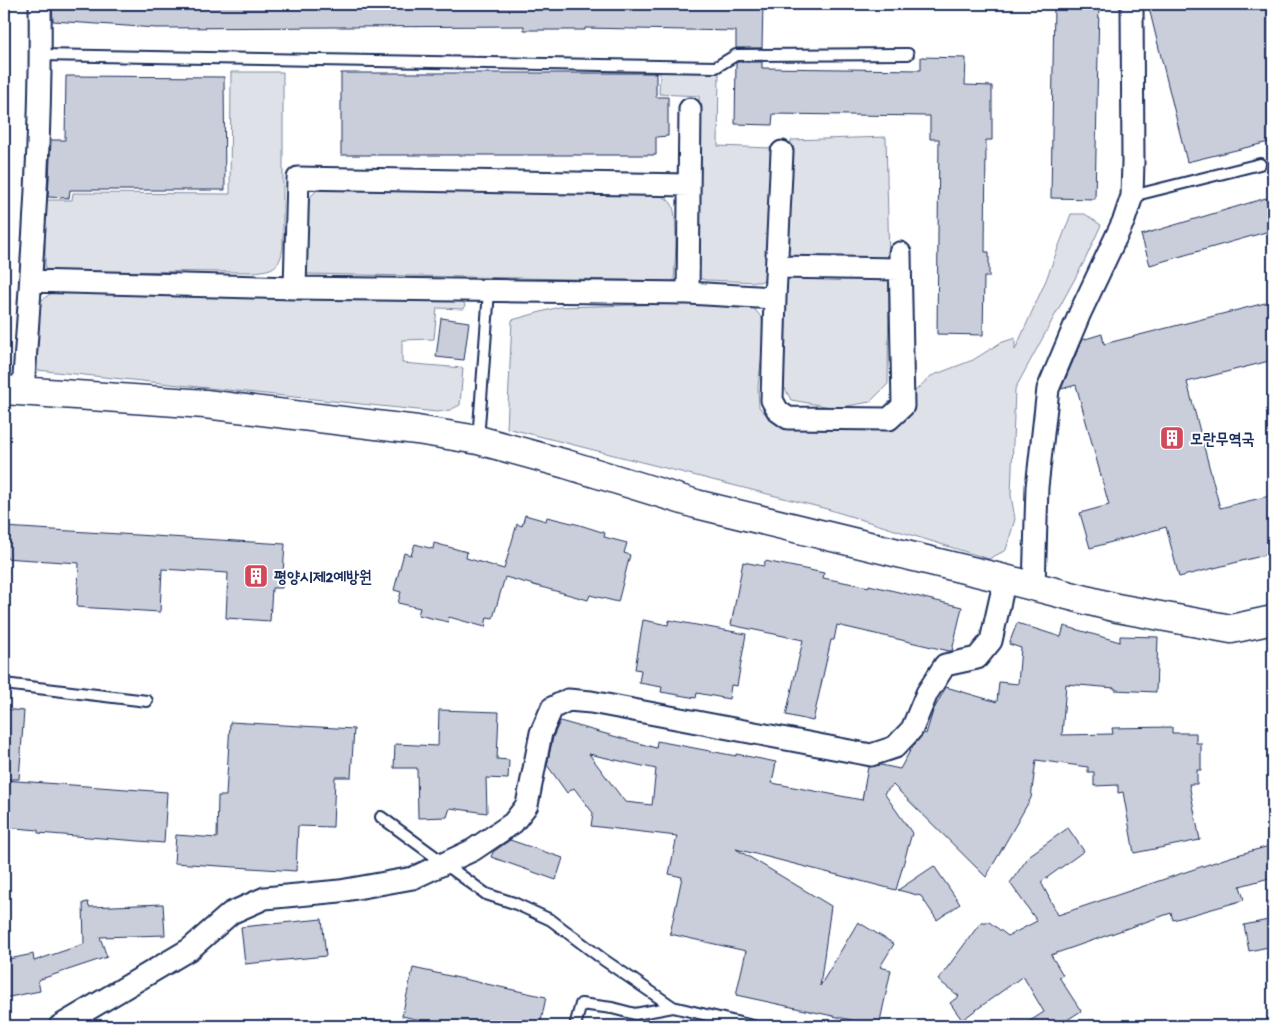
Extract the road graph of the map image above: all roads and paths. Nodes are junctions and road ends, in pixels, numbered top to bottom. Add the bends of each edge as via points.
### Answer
1 (40, 4) edge
2 (1132, 4) edge
3 (908, 54) dead end
4 (41, 55) junction
5 (690, 109) dead end
6 (782, 152) dead end
7 (1260, 164) dead end
8 (689, 185) junction
9 (1132, 196) junction
10 (777, 267) junction
11 (31, 281) junction
12 (296, 288) junction
13 (489, 291) junction
14 (688, 294) junction
15 (775, 298) junction
16 (14, 391) edge
17 (478, 440) junction
18 (1005, 579) junction
19 (1034, 587) junction
20 (1271, 624) edge
21 (4, 684) edge
22 (147, 701) dead end
23 (381, 817) dead end
24 (443, 864) junction
25 (673, 1007) junction
26 (60, 1026) edge
27 (575, 1026) edge
28 (753, 1026) edge

1 - 4 street
2 - 9 street
3 - 4 lane via 736,55 716,67
4 - 11 street
5 - 8 street
6 - 10 street
7 - 9 lane
8 - 12 street via 298,178
8 - 14 street
9 - 19 street via 1048,389 1037,487
10 - 15 street
10 - 15 street via 900,261 903,406 889,419 788,418 778,411 772,400
11 - 12 street
11 - 16 street
12 - 13 street
13 - 14 street
13 - 17 lane
14 - 15 street
16 - 17 main road via 205,404
17 - 18 main road via 696,504
18 - 19 main road
18 - 24 street via 991,641 977,658 945,665 927,693 912,730 895,747 871,755 568,700 552,708 541,733 526,805 513,823 473,850
19 - 20 main road via 1117,608 1231,629
21 - 22 lane
23 - 24 lane
24 - 25 lane via 486,894 551,920
24 - 26 street via 413,878 340,891 266,898 231,913 190,949
25 - 27 lane via 635,1014 581,1004
25 - 28 lane

